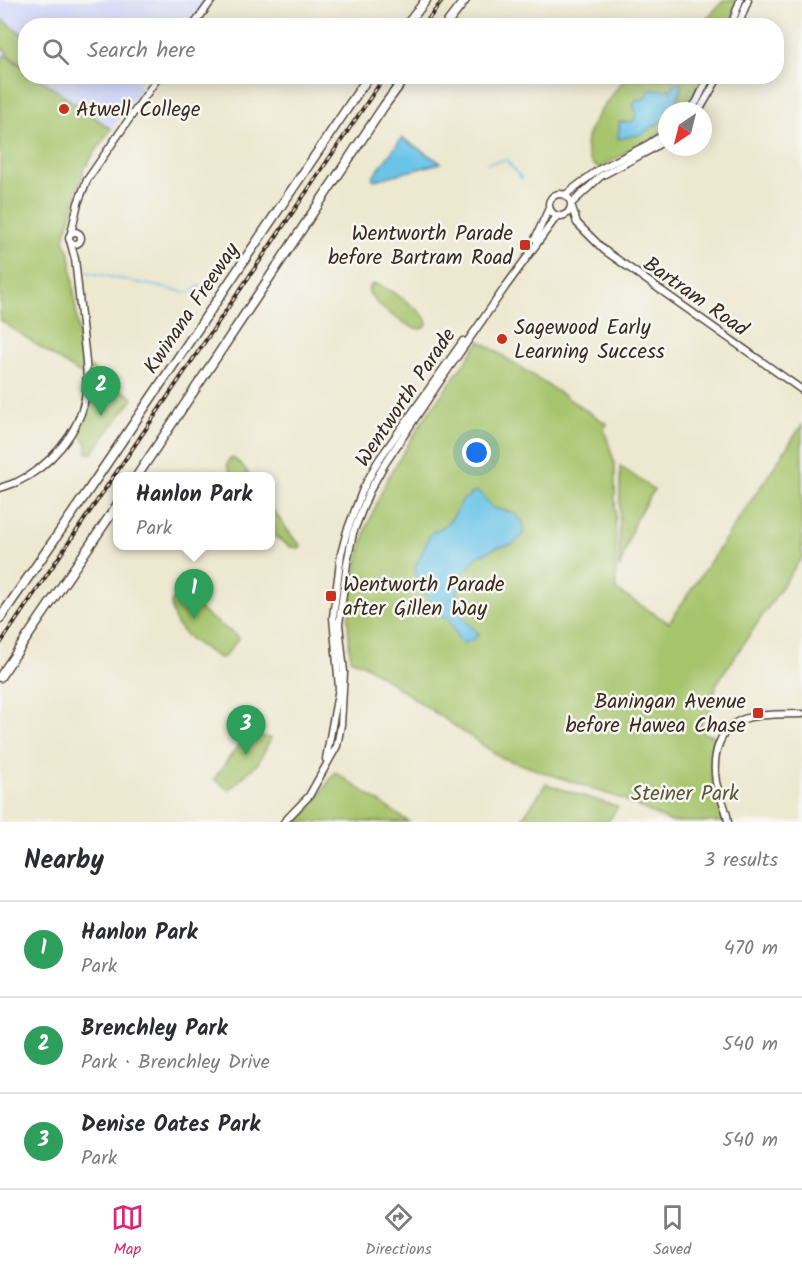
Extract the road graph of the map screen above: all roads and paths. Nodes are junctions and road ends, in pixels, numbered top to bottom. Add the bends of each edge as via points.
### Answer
1 (212, 0) edge
2 (426, 0) edge
3 (465, 0) edge
4 (740, 0) edge
5 (747, 0) edge
6 (199, 18) edge
7 (412, 18) edge
8 (451, 18) edge
9 (734, 18) edge
10 (741, 18) edge
11 (153, 84) edge
12 (364, 84) edge
13 (400, 84) edge
14 (705, 84) edge
15 (714, 84) edge
16 (696, 102) edge
17 (704, 102) edge
18 (658, 138) edge
19 (658, 145) edge
20 (565, 195) junction
21 (572, 205) junction
22 (549, 208) junction
23 (559, 217) junction
24 (577, 223) junction
25 (74, 233) junction
26 (75, 244) junction
27 (802, 390) edge
28 (139, 472) edge
29 (0, 488) edge
30 (113, 510) edge
31 (0, 618) edge
32 (0, 677) edge
33 (802, 714) edge
34 (325, 766) junction
35 (729, 821) edge
36 (284, 822) edge

1 - 6 street
2 - 7 highway
3 - 8 highway
4 - 9 street
5 - 10 street
11 - 25 street via 87,180 74,217
12 - 31 highway, Kwinana Freeway
13 - 28 highway
14 - 16 street
15 - 17 street
18 - 20 street, Wentworth Parade via 598,170
19 - 21 street, Wentworth Parade via 601,176
20 - 21 street
20 - 22 street, Wentworth Parade via 554,196
21 - 23 street, Wentworth Parade via 568,214
21 - 24 street, Bartram Road
22 - 23 street
22 - 34 street, Wentworth Parade via 538,234 363,489 341,554 333,616 339,688
23 - 24 street, Bartram Road
23 - 34 street, Wentworth Parade via 440,381 369,492 348,556 339,624 344,672 340,725 337,746
24 - 27 street, Bartram Road via 604,250
25 - 26 street via 68,238
25 - 26 street via 81,238
26 - 29 street via 86,361 82,409 70,434 50,459
30 - 32 highway
33 - 35 street via 745,718 724,734 714,762
34 - 36 street, Wentworth Parade via 309,796

